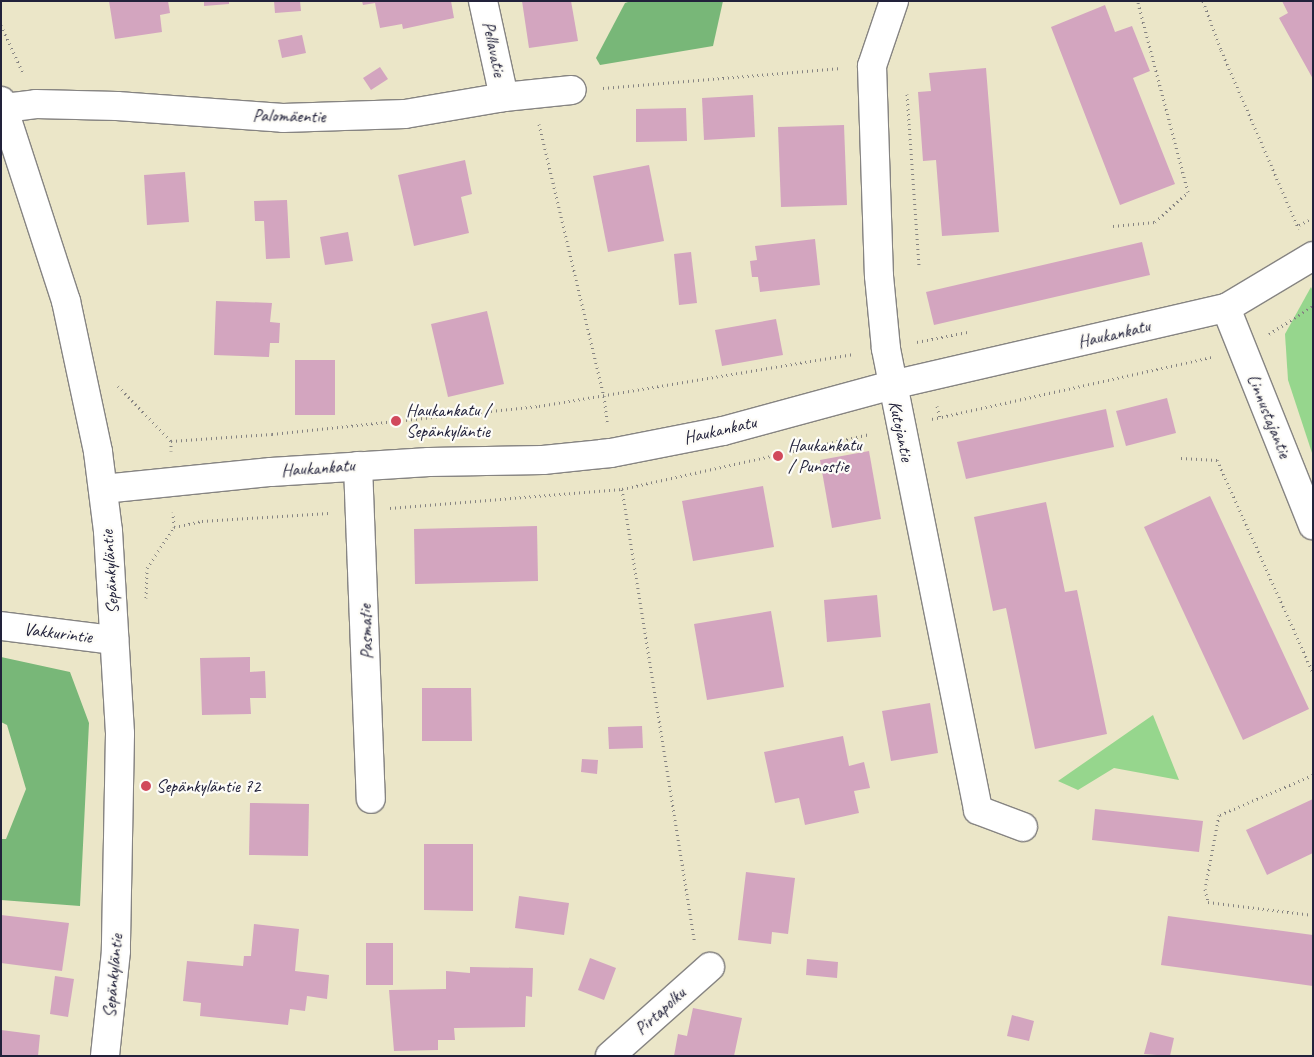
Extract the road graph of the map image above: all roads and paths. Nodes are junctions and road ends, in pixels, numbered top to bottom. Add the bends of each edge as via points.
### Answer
1 (483, 1) edge
2 (894, 1) edge
3 (1203, 1) edge
4 (1138, 3) dead end
5 (872, 66) junction
6 (572, 90) joint
7 (907, 92) dead end
8 (531, 94) junction
9 (504, 96) junction
10 (3, 104) edge
11 (1313, 218) edge
12 (1114, 226) dead end
13 (1298, 226) junction
14 (1290, 231) dead end
15 (1312, 256) edge
16 (919, 266) dead end
17 (1226, 308) junction
18 (970, 332) dead end
19 (886, 349) junction
20 (892, 386) junction
21 (604, 396) junction
22 (171, 441) dead end
23 (611, 453) junction
24 (1181, 458) dead end
25 (358, 466) junction
26 (103, 489) junction
27 (1313, 525) edge
28 (1, 626) edge
29 (114, 640) junction
30 (1313, 673) edge
31 (1313, 776) edge
32 (371, 799) dead end
33 (1023, 828) dead end
34 (1313, 915) edge
35 (705, 971) joint
36 (106, 1056) edge
37 (610, 1056) edge

1 - 9 street, Pellavatie
2 - 5 street, Kutojantie
3 - 13 path
4 - 12 path via 1188,192 1155,222
5 - 6 path
5 - 19 street, Kutojantie via 879,276
6 - 8 street, Palomäentie
7 - 16 path
8 - 9 street, Palomäentie
8 - 21 path
9 - 10 street, Palomäentie via 405,114 283,118 117,106
10 - 26 street, Sepänkyläntie via 66,301
11 - 13 path
13 - 14 path
13 - 15 path
15 - 17 street, Haukankatu
17 - 20 street, Haukankatu
17 - 27 street, Linnustajantie
18 - 19 path
19 - 20 street, Kutojantie
19 - 21 path
20 - 23 street, Haukankatu via 723,431
20 - 33 street, Kutojantie via 978,810
21 - 22 path via 320,429
21 - 23 path
23 - 25 street, Haukankatu via 543,460
23 - 35 path via 622,490
24 - 30 path via 1217,460
25 - 26 street, Haukankatu
25 - 32 street, Pasmatie
26 - 29 street, Sepänkyläntie
28 - 29 street, Vakkurintie
29 - 36 street, Sepänkyläntie via 120,734 116,951
31 - 34 path via 1219,815 1205,888 1208,902
35 - 37 street, Pirtapolku

